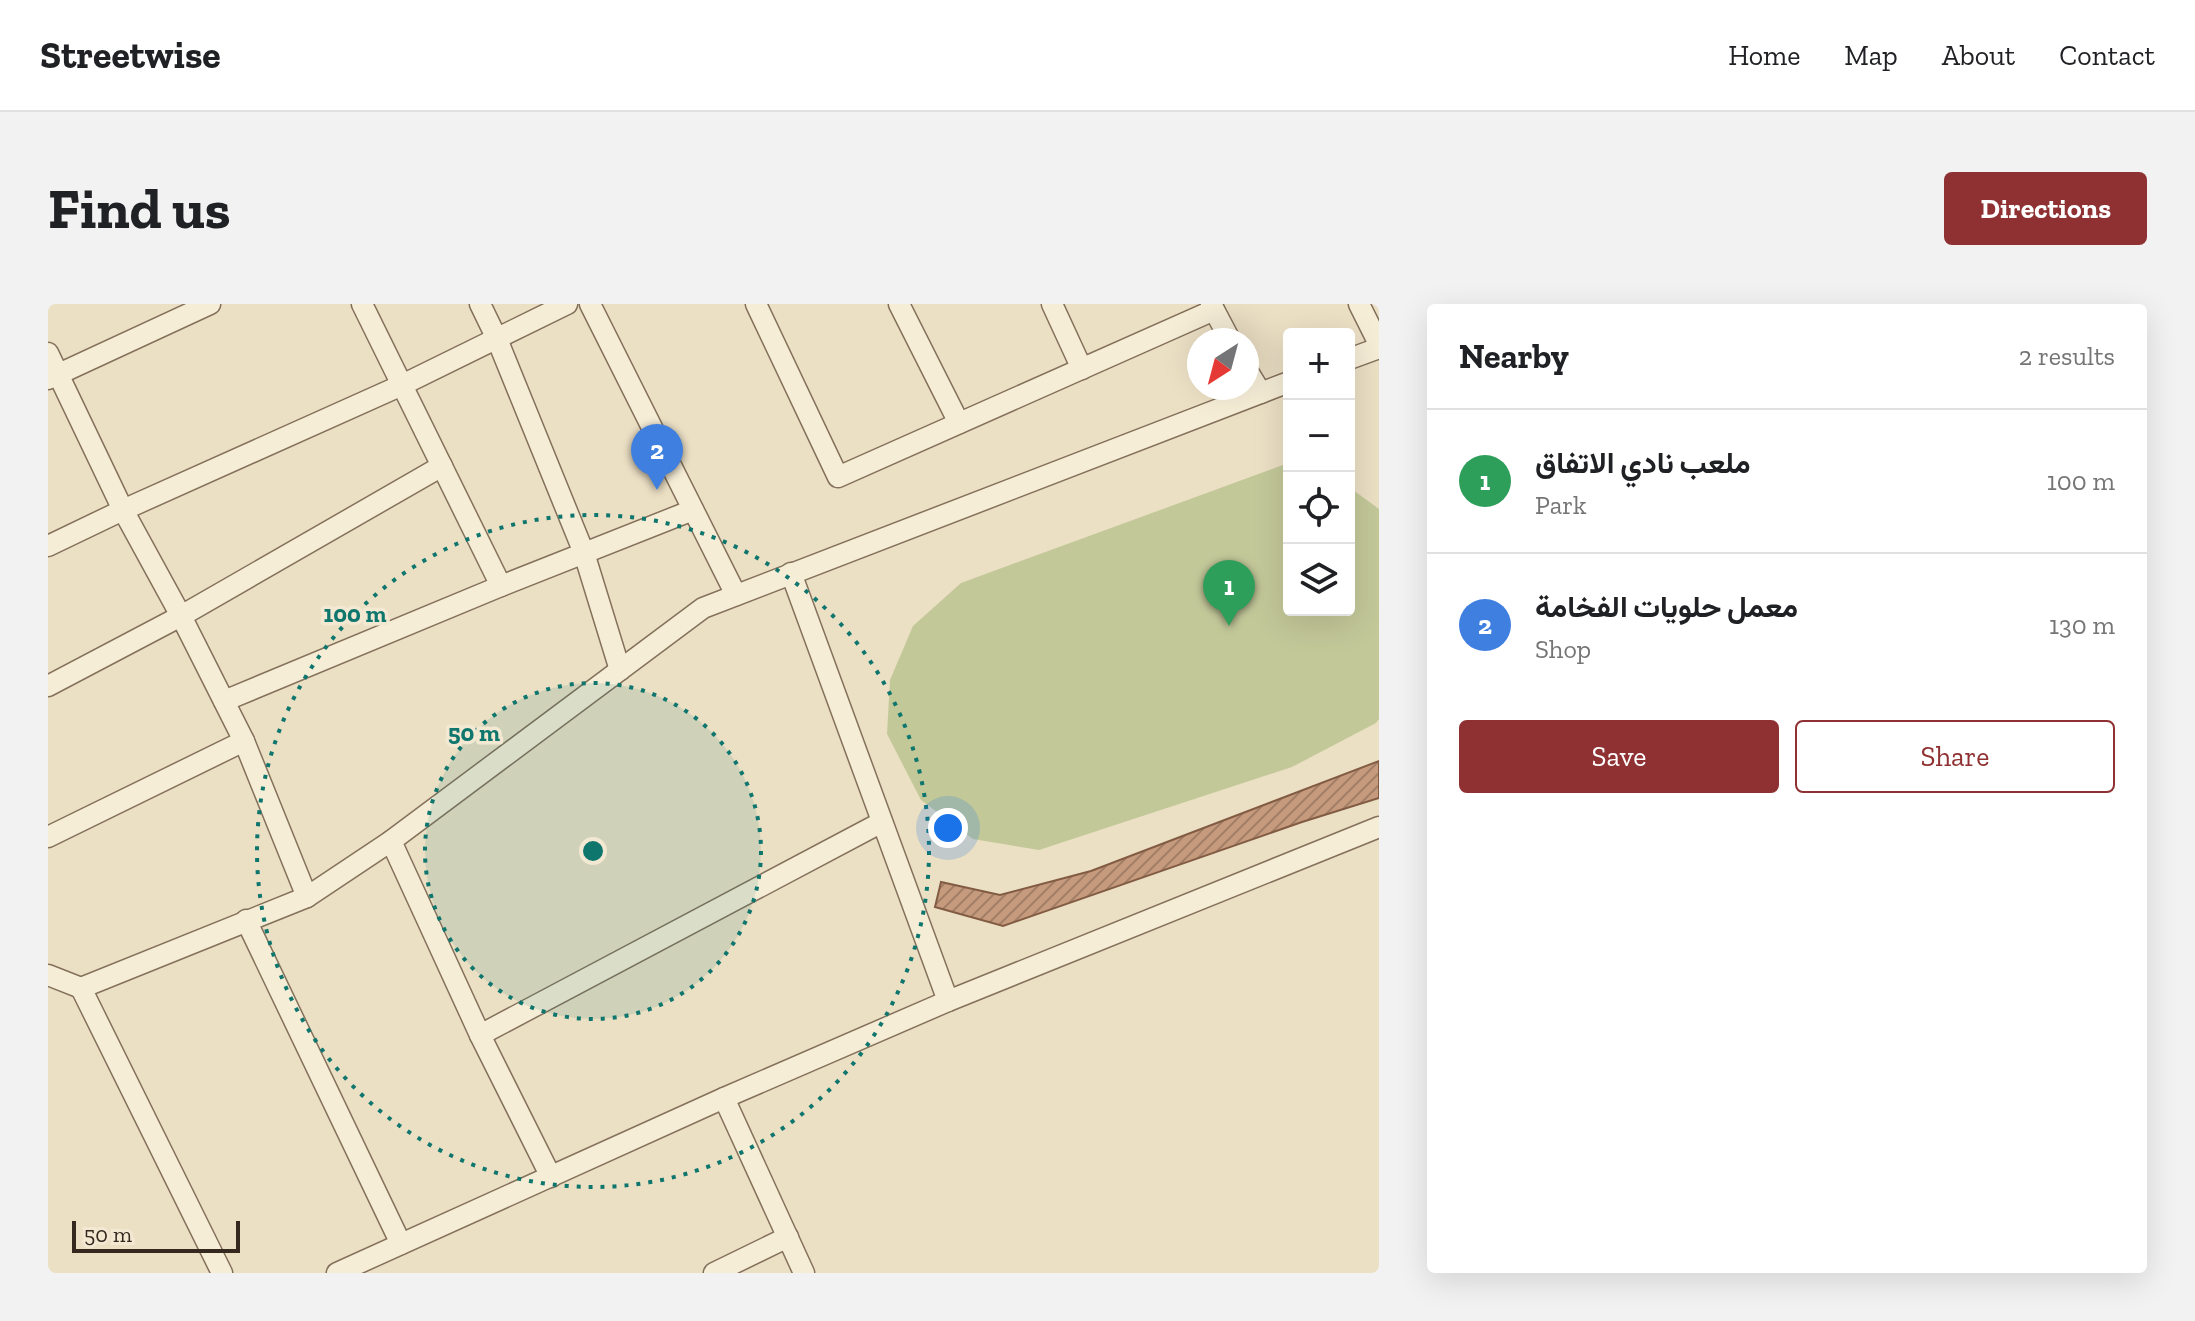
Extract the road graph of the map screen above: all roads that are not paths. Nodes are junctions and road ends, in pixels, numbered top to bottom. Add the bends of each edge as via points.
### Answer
1 (210, 304) edge
2 (362, 304) edge
3 (480, 304) edge
4 (567, 304) edge
5 (590, 304) edge
6 (756, 304) edge
7 (899, 304) edge
8 (1052, 304) edge
9 (1359, 304) edge
10 (1213, 307) edge
11 (1224, 328) edge
12 (497, 339) junction
13 (1379, 346) edge
14 (48, 353) edge
15 (1355, 356) edge
16 (1082, 369) junction
17 (53, 376) edge
18 (1283, 384) edge
19 (402, 385) junction
20 (1259, 390) edge
21 (1261, 393) junction
22 (959, 423) junction
23 (442, 466) junction
24 (123, 510) junction
25 (693, 510) junction
26 (48, 546) edge
27 (584, 553) junction
28 (791, 573) junction
29 (501, 586) junction
30 (736, 595) junction
31 (181, 616) junction
32 (620, 670) junction
33 (48, 686) edge
34 (224, 701) junction
35 (244, 741) junction
36 (882, 822) junction
37 (1379, 827) edge
38 (48, 837) edge
39 (391, 841) junction
40 (307, 897) junction
41 (246, 920) junction
42 (48, 975) edge
43 (81, 988) junction
44 (948, 1001) junction
45 (480, 1035) junction
46 (724, 1098) junction
47 (551, 1177) junction
48 (788, 1237) junction
49 (401, 1244) junction
50 (222, 1273) edge
51 (337, 1273) edge
52 (714, 1273) edge
53 (804, 1273) edge

1 - 17 street
2 - 19 street
3 - 12 street
4 - 12 street
5 - 25 street
6 - 22 street via 838,477
7 - 22 street
8 - 16 street
9 - 13 street
10 - 11 street
10 - 16 street
12 - 19 street
12 - 27 street
13 - 15 street
14 - 17 street
16 - 22 street
17 - 24 street
18 - 21 street
19 - 23 street
19 - 24 street
20 - 21 street
21 - 28 street
23 - 29 street
23 - 31 street
24 - 26 street
24 - 31 street
25 - 27 street
25 - 30 street
27 - 29 street
27 - 32 street
28 - 30 street
28 - 36 street
29 - 34 street
30 - 32 street via 703,608
31 - 33 street
31 - 34 street
32 - 39 street
34 - 35 street
35 - 38 street
35 - 40 street
36 - 44 street
36 - 45 street
37 - 44 street
39 - 40 street
39 - 45 street
40 - 41 street
41 - 43 street
41 - 49 street
42 - 43 street
43 - 50 street
44 - 46 street
45 - 47 street
46 - 47 street
46 - 48 street
47 - 49 street
48 - 52 street
48 - 53 street
49 - 51 street

